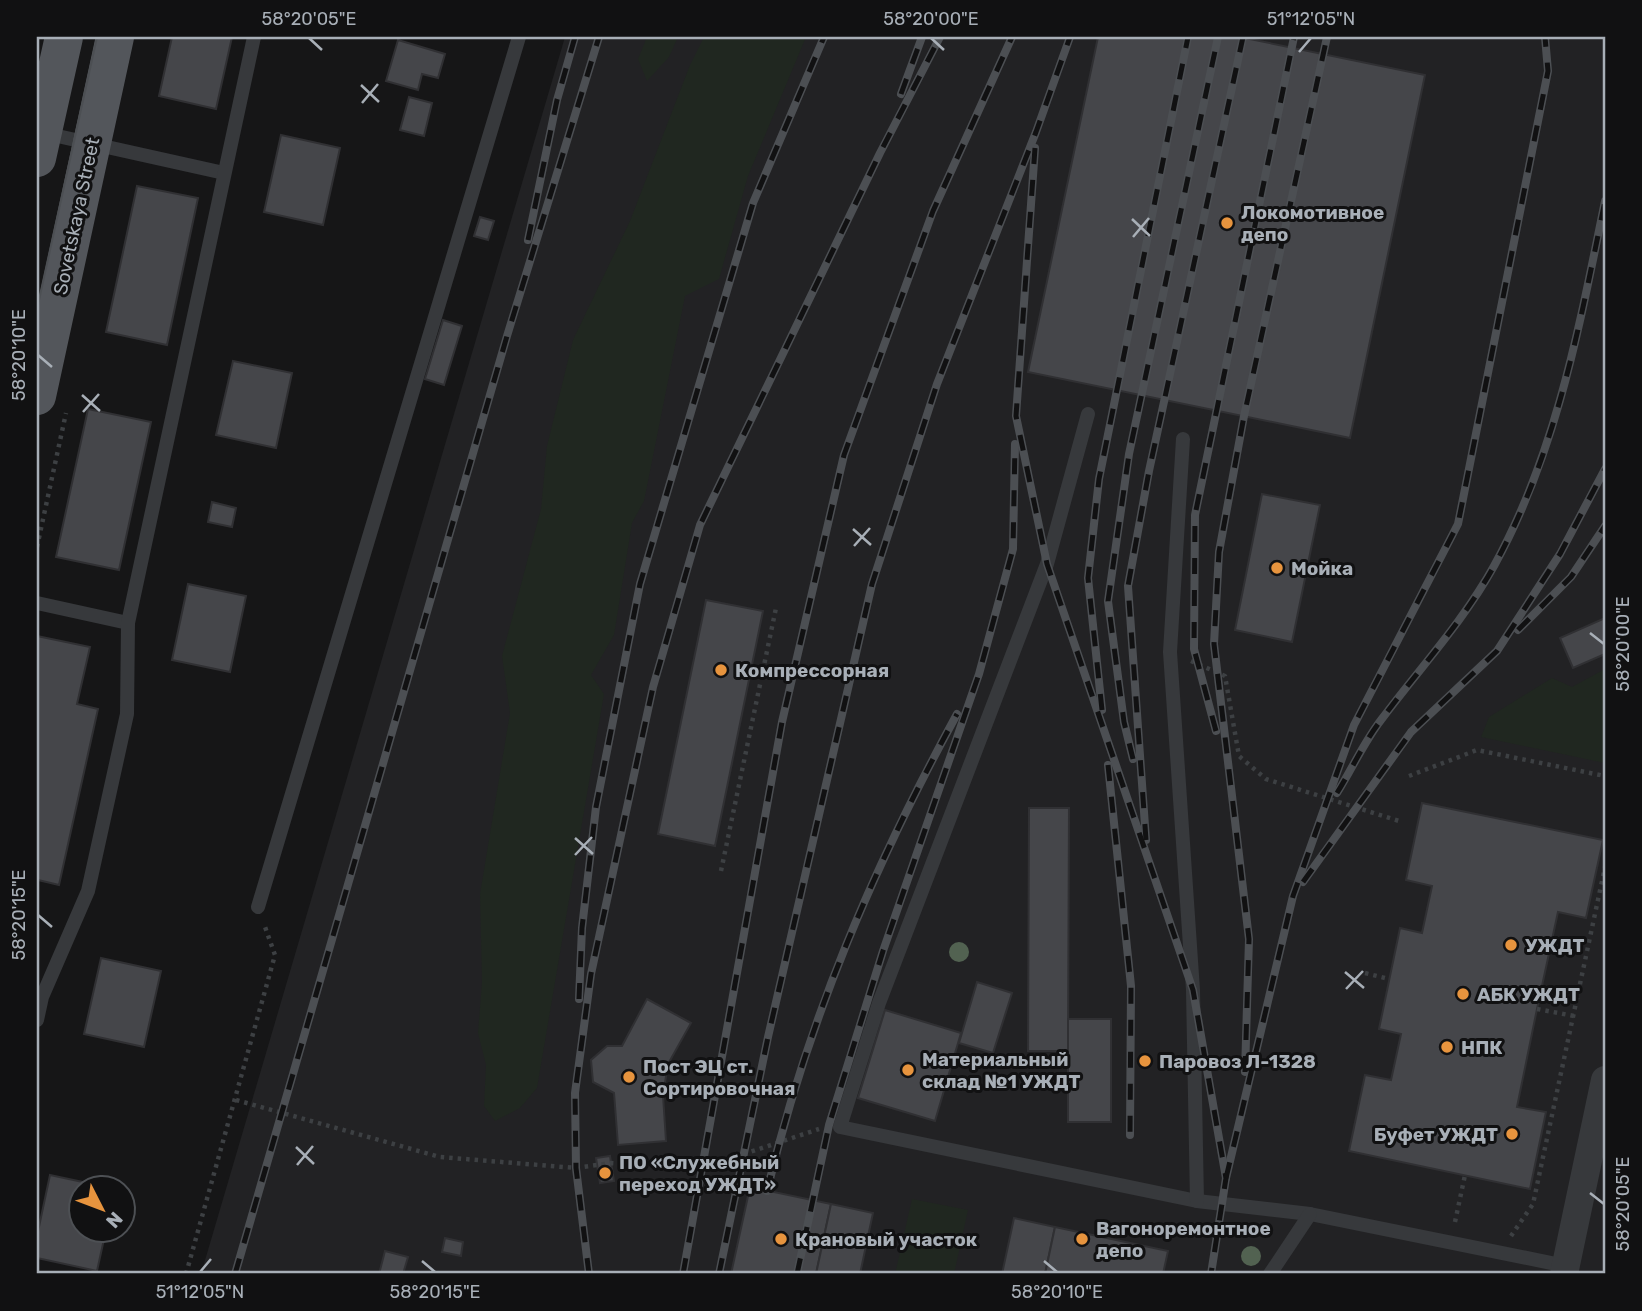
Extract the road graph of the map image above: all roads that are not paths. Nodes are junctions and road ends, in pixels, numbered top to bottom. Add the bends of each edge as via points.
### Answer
1 (115, 37) edge
2 (254, 37) edge
3 (519, 37) edge
4 (57, 38) edge
5 (92, 144) junction
6 (39, 145) edge
7 (224, 173) junction
8 (37, 396) edge
9 (1088, 414) dead end
10 (1183, 439) dead end
11 (37, 603) edge
12 (128, 623) junction
13 (258, 906) road end
14 (39, 997) edge
15 (37, 1020) edge
16 (1605, 1080) edge
17 (1197, 1201) junction
18 (1310, 1214) junction
19 (1565, 1270) edge
20 (1270, 1274) edge

1 - 5 main road, Sovetskaya Street
2 - 7 lane
3 - 13 lane
4 - 6 main road
5 - 6 lane
5 - 7 lane
5 - 8 main road, Sovetskaya Street
7 - 12 lane
9 - 17 lane via 1047,564 879,1003 840,1127
10 - 17 lane via 1170,652 1193,990
11 - 12 lane
12 - 14 lane via 127,714 88,891
14 - 15 lane
16 - 19 street
17 - 18 lane
18 - 19 lane via 1500,1252
18 - 20 lane

